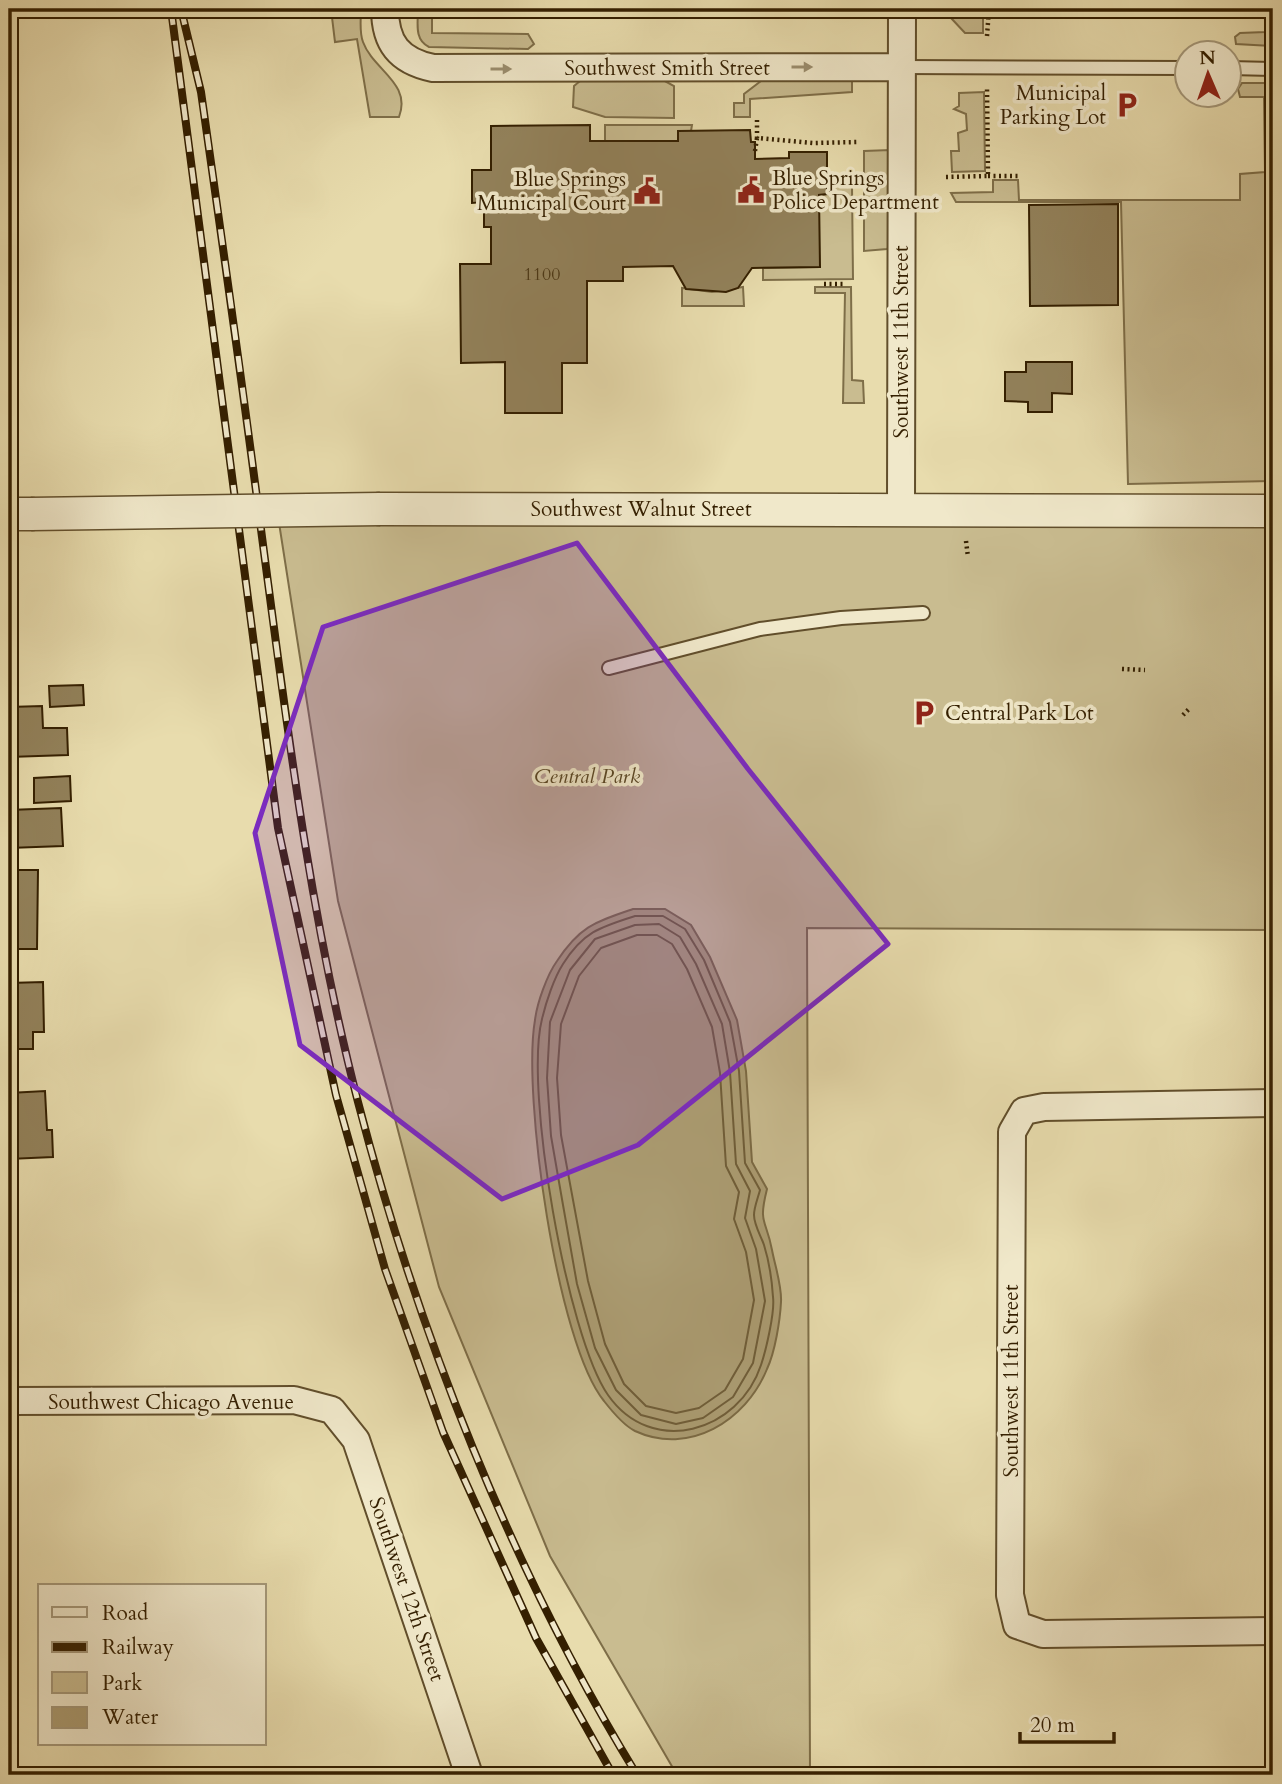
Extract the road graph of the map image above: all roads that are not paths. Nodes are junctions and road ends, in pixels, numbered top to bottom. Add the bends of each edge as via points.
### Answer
1 (386, 9) edge
2 (902, 9) edge
3 (902, 67) junction
4 (1174, 68) edge
5 (1244, 68) edge
6 (1273, 68) edge
7 (901, 508) junction
8 (1273, 511) edge
9 (20, 514) edge
10 (923, 613) dead end
11 (609, 668) dead end
12 (1273, 1103) edge
13 (9, 1401) edge
14 (332, 1410) joint
15 (1273, 1631) edge
16 (469, 1775) edge

1 -> 3 street, Southwest Smith Street via 388,35 397,52 433,68
2 - 3 street, Southwest 11th Street
3 - 4 lane
3 - 7 street, Southwest 11th Street
5 - 6 lane
7 - 8 street, Southwest Walnut Street
7 - 9 street, Southwest Walnut Street, bridge
10 - 11 lane via 760,629
12 - 15 street, Southwest 11th Street via 1044,1107 1024,1111 1012,1132 1010,1595 1017,1625 1043,1634
13 - 14 street, Southwest Chicago Avenue via 294,1400
14 - 16 street, Southwest 12th Street via 356,1440

